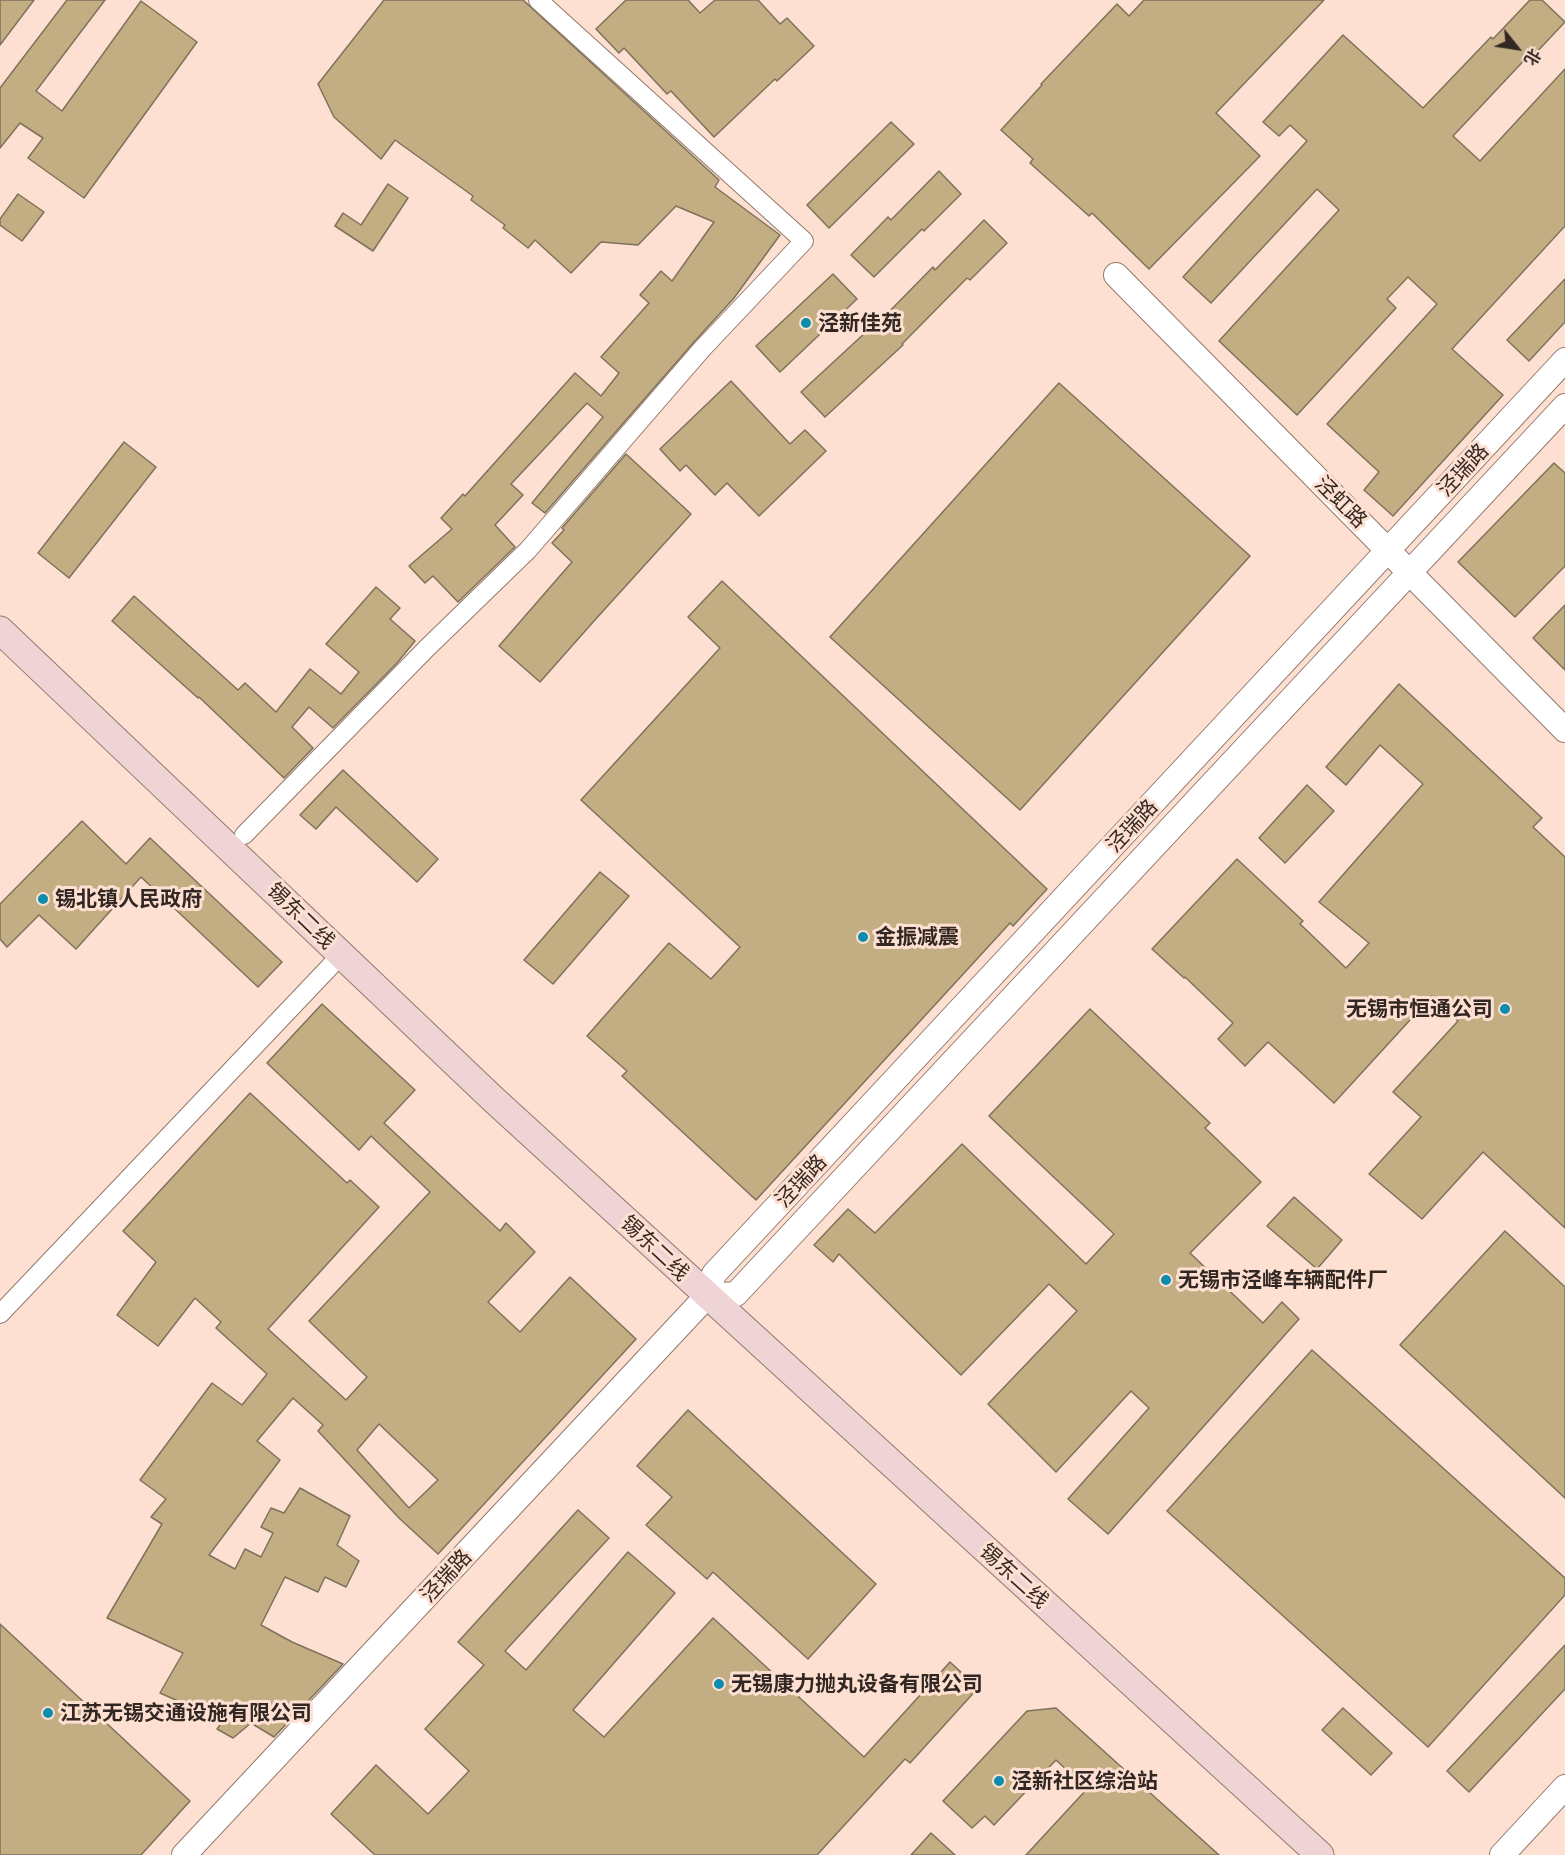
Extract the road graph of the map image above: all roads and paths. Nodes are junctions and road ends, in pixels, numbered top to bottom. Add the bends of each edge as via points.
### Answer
1 (538, 0) edge
2 (1116, 275) dead end
3 (1565, 360) edge
4 (1565, 406) edge
5 (1388, 550) junction
6 (1410, 572) junction
7 (0, 630) edge
8 (1565, 730) edge
9 (244, 835) dead end
10 (342, 955) junction
11 (708, 1296) junction
12 (0, 1314) edge
13 (1565, 1787) edge
14 (184, 1855) edge
15 (1320, 1855) edge
16 (1502, 1855) edge

1 - 9 street via 804,241 702,349 528,550
2 - 5 street, 泾虹路
3 - 5 street, 泾瑞路
4 - 6 street, 泾瑞路
5 - 6 street, 泾虹路
5 - 11 street, 泾瑞路 via 714,1274
6 - 8 street, 泾虹路
6 - 11 street, 泾瑞路 via 736,1294
7 - 10 main road, 锡东二线
10 - 11 main road, 锡东二线
10 - 12 street
11 - 14 street, 泾瑞路
11 - 15 main road, 锡东二线
13 - 16 street

